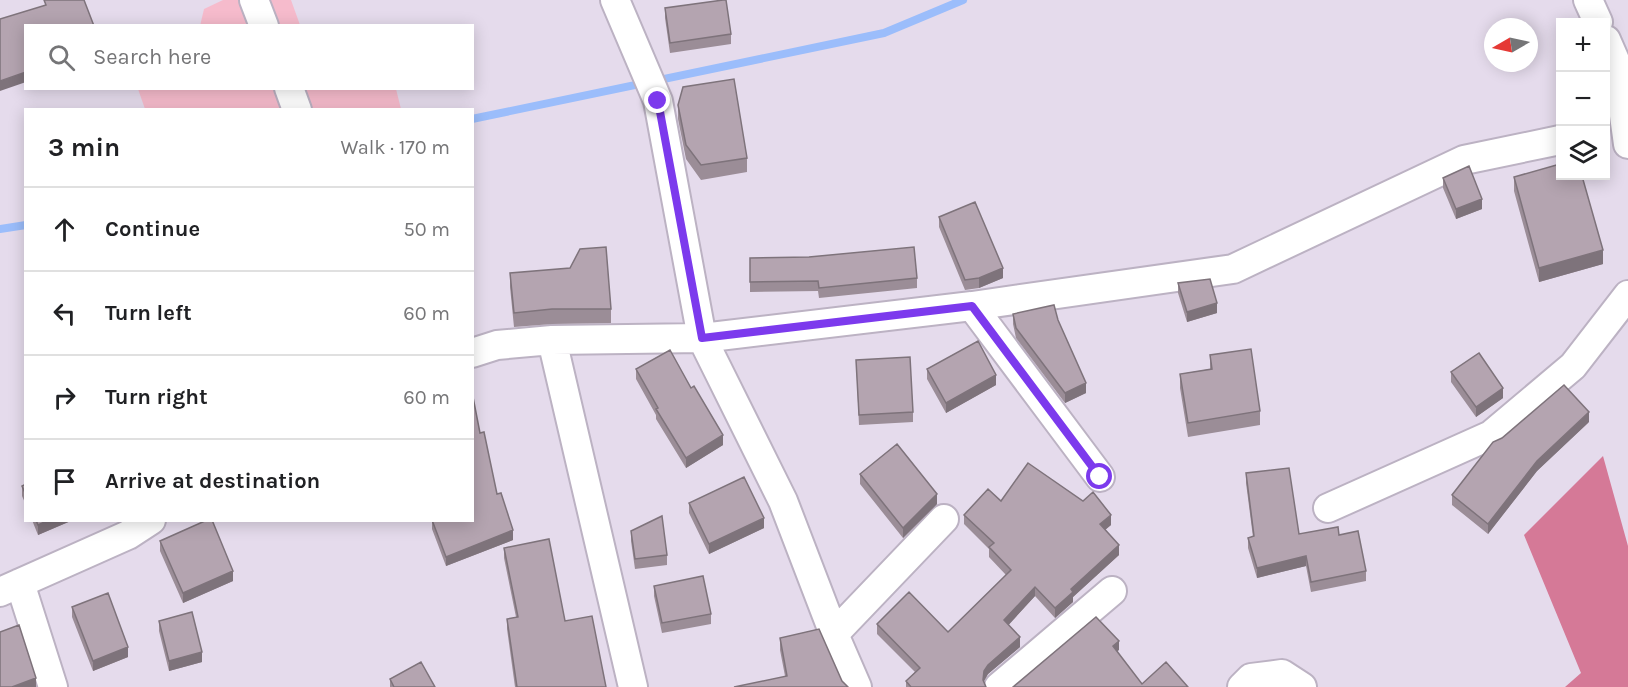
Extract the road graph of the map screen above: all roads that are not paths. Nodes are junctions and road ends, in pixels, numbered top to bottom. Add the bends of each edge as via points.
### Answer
1 (254, 0) edge
2 (615, 0) edge
3 (1588, 0) edge
4 (1596, 18) edge
5 (263, 24) edge
6 (1610, 50) edge
7 (290, 90) edge
8 (296, 108) edge
9 (1622, 131) edge
10 (1556, 141) edge
11 (1628, 295) edge
12 (972, 306) junction
13 (702, 338) junction
14 (552, 340) junction
15 (474, 352) edge
16 (1100, 477) dead end
17 (1328, 508) dead end
18 (944, 519) dead end
19 (149, 522) edge
20 (10, 588) edge
21 (1112, 591) dead end
22 (834, 634) junction
23 (53, 687) edge
24 (633, 687) edge
25 (857, 687) edge
26 (999, 687) edge
27 (1242, 687) edge
28 (1302, 687) edge

1 - 5 street
2 - 13 street via 658,101
3 - 4 street
6 - 9 street via 1617,65
7 - 8 street
10 - 12 street via 1464,160 1233,269
11 - 17 street via 1573,366 1491,435
12 - 13 street
12 - 16 street
13 - 14 street
13 - 22 street via 783,501
14 - 15 street via 498,345
14 - 24 street
18 - 22 street
19 - 20 street
20 - 23 street
21 - 26 street
22 - 25 street
27 - 28 street via 1251,678 1282,674

